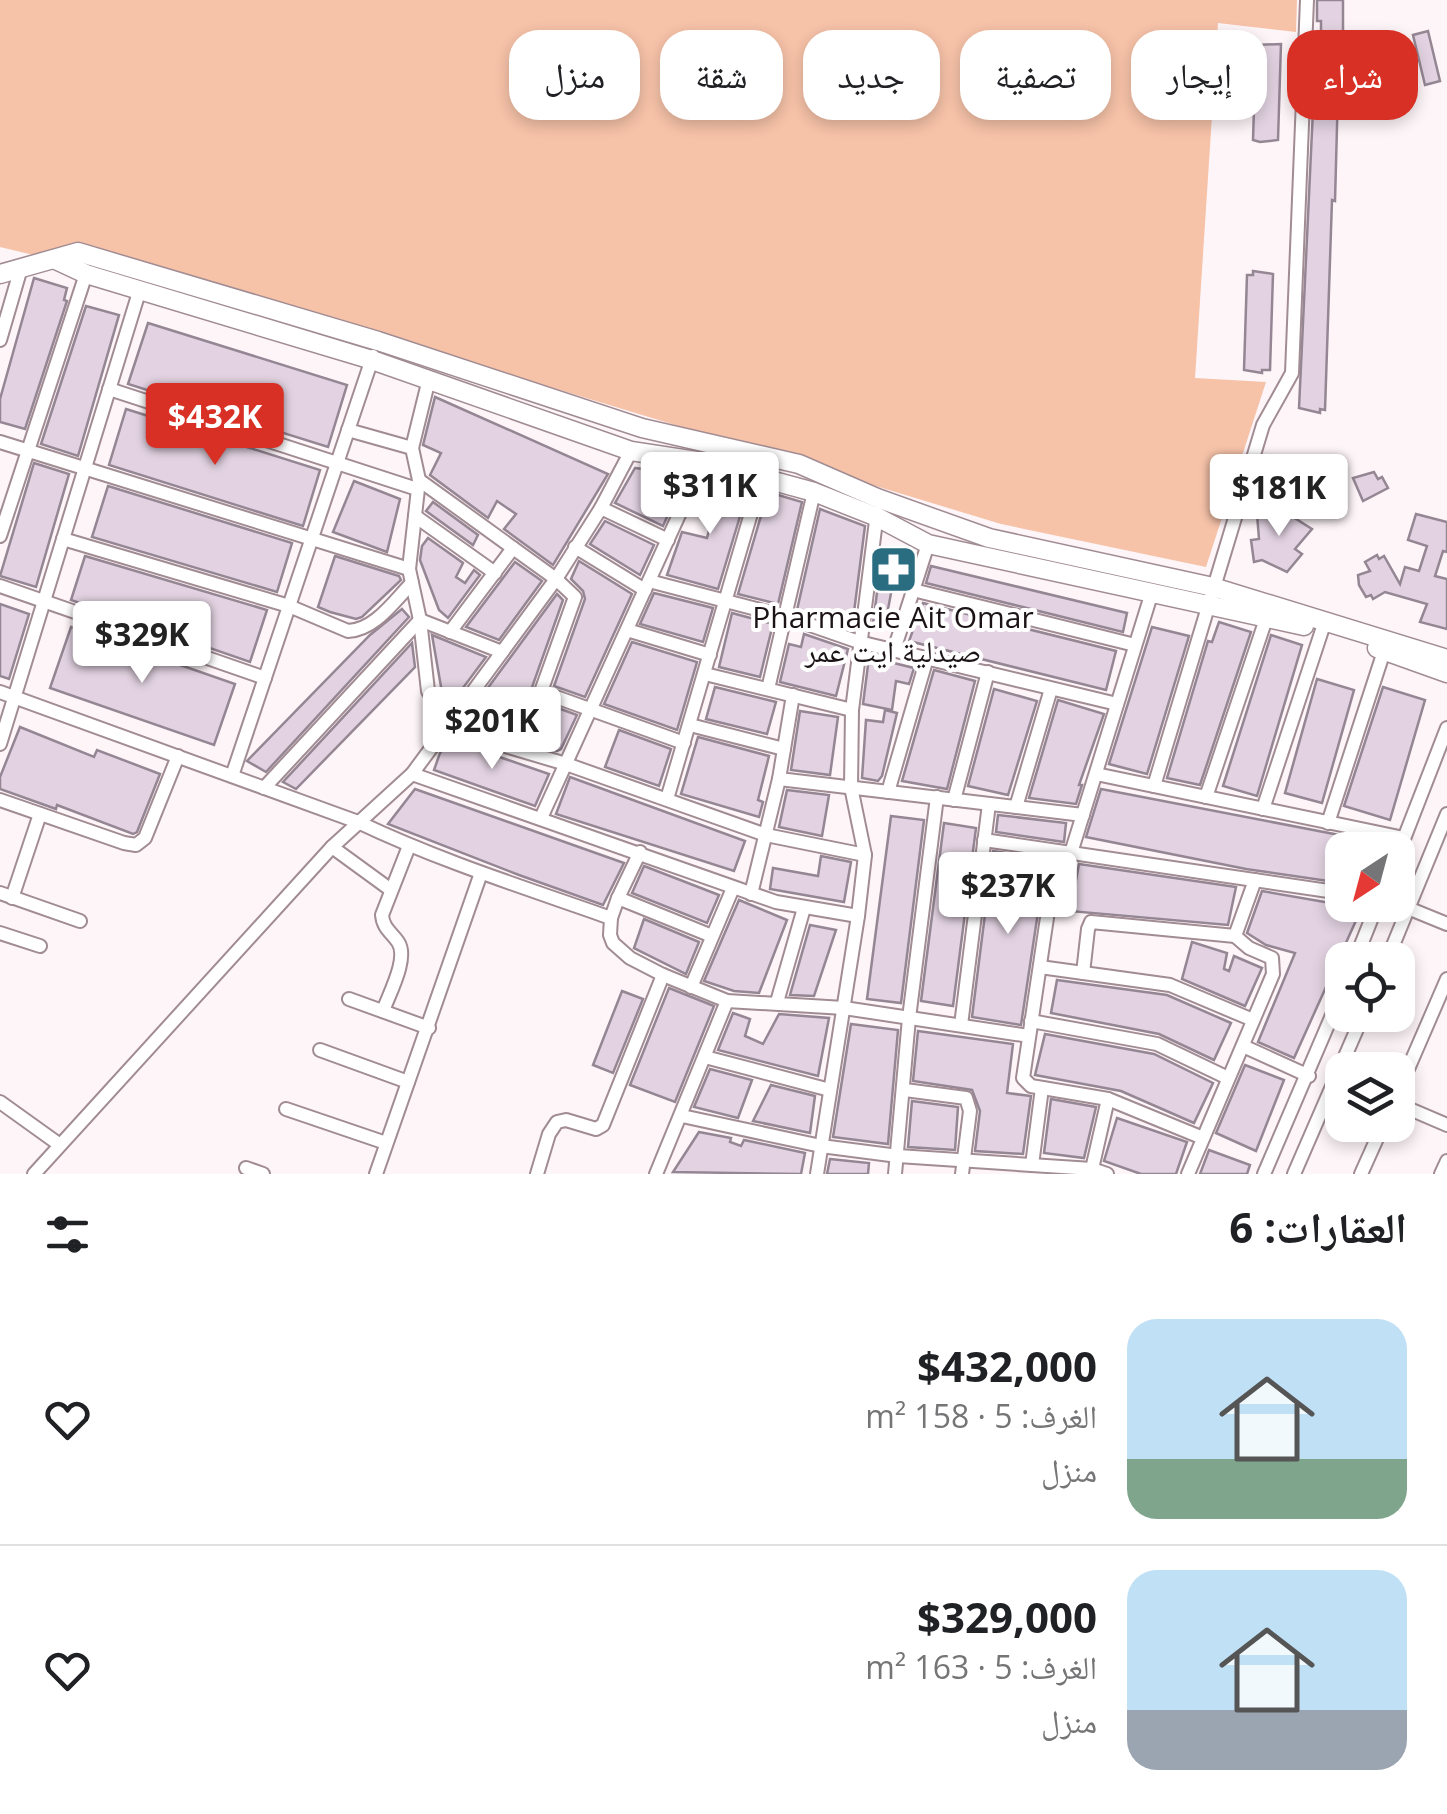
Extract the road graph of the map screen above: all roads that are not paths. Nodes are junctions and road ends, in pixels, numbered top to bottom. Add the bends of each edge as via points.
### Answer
1 (1306, 0) edge
2 (56, 260) junction
3 (21, 268) junction
4 (0, 274) edge
5 (86, 274) junction
6 (140, 289) junction
7 (0, 340) edge
8 (378, 341) junction
9 (372, 360) junction
10 (429, 379) junction
11 (109, 389) junction
12 (348, 430) junction
13 (0, 442) edge
14 (412, 448) junction
15 (28, 451) junction
16 (631, 451) junction
17 (703, 462) junction
18 (337, 463) junction
19 (85, 468) junction
20 (762, 476) junction
21 (418, 485) junction
22 (814, 492) junction
23 (601, 508) junction
24 (877, 508) junction
25 (416, 516) junction
26 (0, 536) edge
27 (63, 538) junction
28 (312, 539) junction
29 (668, 540) junction
30 (928, 544) junction
31 (576, 547) junction
32 (514, 548) junction
33 (495, 573) junction
34 (410, 576) junction
35 (556, 579) junction
36 (0, 586) edge
37 (647, 586) junction
38 (913, 590) junction
39 (1152, 592) junction
40 (1210, 596) junction
41 (726, 600) junction
42 (44, 601) junction
43 (289, 606) junction
44 (1269, 612) junction
45 (787, 616) junction
46 (420, 620) junction
47 (1324, 626) junction
48 (627, 630) junction
49 (450, 632) junction
50 (858, 642) junction
51 (1386, 644) junction
52 (1136, 646) junction
53 (894, 650) junction
54 (502, 652) junction
55 (710, 655) junction
56 (927, 658) junction
57 (1447, 659) edge
58 (988, 672) junction
59 (1447, 673) edge
60 (704, 674) junction
61 (265, 678) junction
62 (768, 689) junction
63 (1051, 689) junction
64 (0, 692) edge
65 (542, 692) junction
66 (793, 695) junction
67 (14, 698) junction
68 (1117, 704) junction
69 (590, 710) junction
70 (852, 710) junction
71 (690, 725) junction
72 (448, 728) junction
73 (1447, 728) edge
74 (0, 744) edge
75 (684, 744) junction
76 (520, 750) junction
77 (784, 750) junction
78 (178, 756) junction
79 (566, 764) junction
80 (412, 774) junction
81 (1096, 774) junction
82 (232, 776) junction
83 (779, 778) junction
84 (1154, 786) junction
85 (850, 787) junction
86 (264, 788) junction
87 (888, 792) junction
88 (1206, 797) junction
89 (936, 798) junction
90 (667, 799) junction
91 (0, 800) edge
92 (954, 800) junction
93 (989, 804) junction
94 (1016, 807) junction
95 (1263, 809) junction
96 (40, 814) junction
97 (1447, 814) edge
98 (1083, 816) junction
99 (541, 818) junction
100 (358, 822) junction
101 (1328, 823) junction
102 (1374, 832) edge
103 (1406, 832) edge
104 (766, 835) junction
105 (984, 840) junction
106 (409, 846) junction
107 (332, 847) junction
108 (640, 852) junction
109 (1064, 852) junction
110 (864, 855) junction
111 (481, 873) junction
112 (1255, 880) junction
113 (1415, 882) edge
114 (733, 888) junction
115 (391, 890) junction
116 (1325, 891) edge
117 (751, 894) junction
118 (6, 895) edge
119 (618, 898) junction
120 (804, 908) junction
121 (1415, 911) edge
122 (858, 916) junction
123 (611, 918) junction
124 (80, 920) dead end
125 (1447, 924) edge
126 (0, 933) edge
127 (712, 936) junction
128 (1235, 936) junction
129 (40, 946) dead end
130 (1040, 966) junction
131 (1083, 972) junction
132 (663, 976) junction
133 (1447, 980) edge
134 (691, 987) junction
135 (349, 999) dead end
136 (726, 1001) junction
137 (777, 1002) junction
138 (844, 1008) junction
139 (383, 1011) junction
140 (909, 1018) junction
141 (1253, 1020) junction
142 (961, 1026) junction
143 (429, 1028) junction
144 (1030, 1028) junction
145 (1326, 1032) edge
146 (1243, 1046) junction
147 (320, 1050) dead end
148 (1415, 1053) edge
149 (705, 1057) junction
150 (1308, 1076) junction
151 (1228, 1078) junction
152 (408, 1082) junction
153 (1042, 1088) junction
154 (830, 1090) junction
155 (905, 1090) junction
156 (1108, 1099) junction
157 (0, 1102) edge
158 (286, 1109) dead end
159 (1325, 1109) edge
160 (1415, 1111) edge
161 (682, 1116) junction
162 (1447, 1125) edge
163 (1203, 1138) junction
164 (1375, 1142) edge
165 (386, 1143) junction
166 (60, 1146) junction
167 (821, 1146) junction
168 (898, 1156) junction
169 (1447, 1161) edge
170 (1032, 1166) junction
171 (246, 1168) dead end
172 (962, 1168) edge
173 (1092, 1169) junction
174 (34, 1174) edge
175 (263, 1174) edge
176 (376, 1174) edge
177 (537, 1174) edge
178 (656, 1174) edge
179 (817, 1174) edge
180 (896, 1174) edge
181 (1107, 1174) edge
182 (1188, 1174) edge
183 (1264, 1174) edge
184 (1294, 1174) edge
185 (1361, 1174) edge
186 (1441, 1174) edge

1 - 40 street via 1292,373 1263,425
2 - 3 street
2 - 5 street
2 - 8 street via 78,252
3 - 4 street
3 - 7 street
5 - 6 street
5 - 15 street
6 - 9 street
6 - 11 street
8 - 9 street
8 - 24 street via 642,428 799,464
9 - 10 street
9 - 12 street
10 - 14 street
10 - 16 street
11 - 18 street
11 - 19 street
12 - 14 street
12 - 18 street
13 - 15 street
14 - 21 street
15 - 19 street
15 - 26 street
16 - 17 street
16 - 23 street
17 - 20 street
17 - 29 street
18 - 21 street
18 - 28 street
19 - 27 street
19 - 28 street
20 - 22 street
20 - 41 street
21 - 25 street
21 - 32 street
22 - 24 street
22 - 45 street
23 - 29 street
23 - 31 street
24 - 30 street
24 - 40 street
24 - 50 street
25 - 33 street
25 - 34 street
27 - 42 street
27 - 43 street
28 - 34 street
28 - 43 street
29 - 37 street
30 - 38 street
30 - 39 street
31 - 35 street
31 - 37 street
32 - 33 street
32 - 35 street
33 - 49 street
34 - 43 street via 376,620 356,631
34 - 46 street
35 - 54 street
35 - 65 street via 575,598
36 - 42 street
37 - 41 street
37 - 48 street
38 - 52 street
38 - 53 street
39 - 40 street
39 - 52 street
40 - 44 street
40 - 84 street
41 - 45 street
41 - 55 street
42 - 61 street
42 - 67 street
43 - 61 street
44 - 47 street
44 - 88 street
45 - 50 street
45 - 62 street
46 - 49 street
46 - 72 street via 428,691
46 - 86 street
47 - 51 street
47 - 95 street
48 - 55 street
48 - 69 street
49 - 54 street
50 - 53 street
50 - 70 street
51 - 57 street
51 - 59 street
51 - 101 street
52 - 68 street
53 - 56 street
54 - 72 street
55 - 60 street
56 - 58 street
56 - 87 street
58 - 63 street
58 - 92 street
60 - 62 street
60 - 71 street
61 - 82 street
62 - 66 street
63 - 68 street
63 - 94 street
64 - 67 street
65 - 69 street
65 - 76 street
66 - 70 street
66 - 77 street
67 - 74 street
67 - 78 street
68 - 81 street
69 - 75 street
69 - 79 street
70 - 85 street
71 - 75 street
71 - 77 street
72 - 76 street
72 - 80 street
73 - 103 street
75 - 90 street
76 - 79 street
77 - 83 street
78 - 82 street
78 - 96 street via 140,844
79 - 90 street
79 - 99 street
80 - 99 street
80 - 100 street
81 - 84 street
81 - 98 street
82 - 86 street
83 - 85 street
83 - 104 street
84 - 88 street
85 - 87 street
85 - 110 street
86 - 100 street
87 - 89 street
88 - 95 street
89 - 92 street
89 - 140 street
90 - 104 street
91 - 96 street
92 - 93 street
93 - 94 street
93 - 105 street
94 - 98 street
95 - 101 street
96 - 118 street
97 - 113 street
98 - 109 street
99 - 108 street
100 - 106 street
100 - 107 street
101 - 102 street
104 - 110 street
104 - 117 street
105 - 109 street
105 - 142 street
106 - 111 street
106 - 115 street
107 - 115 street
107 - 166 street
108 - 114 street
108 - 119 street
109 - 112 street
109 - 130 street
110 - 122 street
111 - 123 street
111 - 143 street
112 - 116 street
112 - 128 street
114 - 117 street
114 - 127 street
115 - 139 street via 383,923 401,944 402,957
117 - 120 street
118 - 124 street
119 - 123 street
119 - 127 street
120 - 122 street
120 - 137 street
121 - 125 street
122 - 138 street
123 - 132 street via 617,947
126 - 129 street
127 - 134 street
128 - 131 street via 1091,922
128 - 141 street via 1274,961
130 - 131 street
130 - 144 street
131 - 141 street via 1170,985
132 - 134 street
132 - 177 street via 603,1126 557,1122
133 - 148 street
134 - 136 street
135 - 139 street
136 - 137 street
136 - 149 street
137 - 138 street
138 - 140 street
138 - 154 street
139 - 143 street
140 - 142 street
140 - 155 street
141 - 146 street
142 - 144 street
143 - 152 street
144 - 151 street via 1157,1044
144 - 153 street via 1023,1078
145 - 150 street
146 - 150 street
146 - 151 street
147 - 152 street
149 - 154 street
149 - 161 street
150 - 183 street
151 - 163 street
152 - 165 street
153 - 156 street
153 - 170 street
154 - 167 street
155 - 168 street
155 - 172 street via 966,1098
156 - 163 street
156 - 173 street
157 - 166 street
158 - 165 street
159 - 184 street
160 - 162 street
161 - 167 street
161 - 178 street
163 - 182 street
164 - 185 street
165 - 176 street
166 - 174 street
167 - 168 street
167 - 179 street
168 - 172 street
168 - 180 street
169 - 186 street
170 - 172 street
170 - 173 street
171 - 175 street
173 - 181 street

